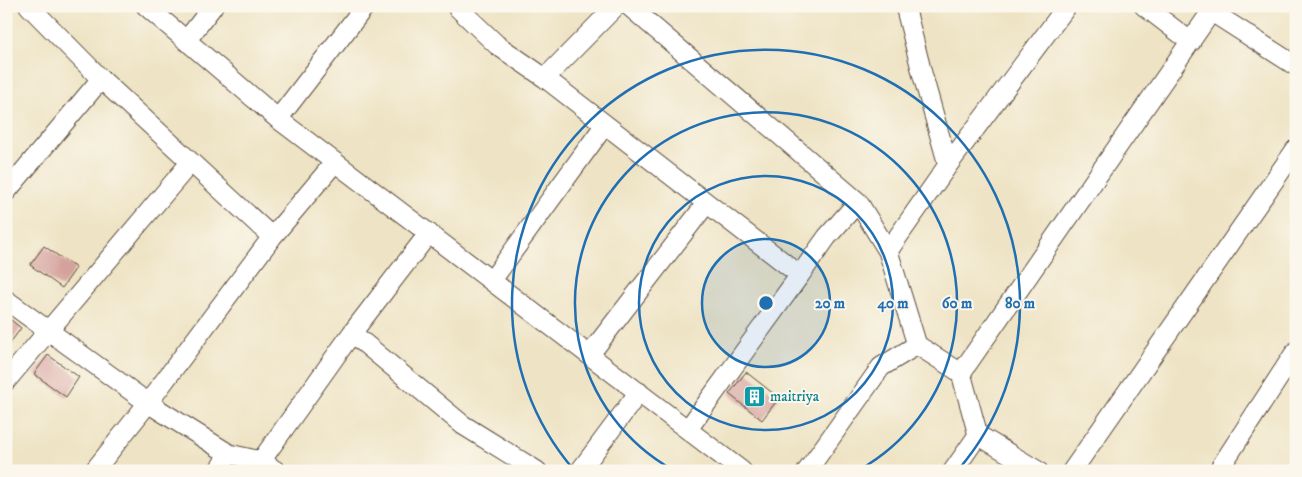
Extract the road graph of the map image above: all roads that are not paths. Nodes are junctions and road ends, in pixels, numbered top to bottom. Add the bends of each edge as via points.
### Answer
1 (29, 6) edge
2 (146, 6) edge
3 (213, 6) edge
4 (365, 6) edge
5 (456, 6) edge
6 (616, 6) edge
7 (629, 6) edge
8 (1067, 6) edge
9 (1144, 6) edge
10 (908, 9) edge
11 (1213, 9) edge
12 (186, 41) junction
13 (1191, 42) junction
14 (1296, 66) edge
15 (544, 78) junction
16 (101, 79) junction
17 (278, 119) junction
18 (604, 126) junction
19 (1296, 149) edge
20 (335, 162) junction
21 (190, 163) junction
22 (948, 165) junction
23 (6, 192) edge
24 (858, 202) junction
25 (706, 204) junction
26 (429, 233) junction
27 (272, 237) junction
28 (888, 251) junction
29 (800, 275) junction
30 (492, 280) junction
31 (6, 300) edge
32 (50, 330) junction
33 (352, 333) junction
34 (916, 345) junction
35 (1296, 351) edge
36 (590, 354) junction
37 (961, 373) junction
38 (6, 381) edge
39 (639, 392) junction
40 (148, 403) junction
41 (688, 429) junction
42 (978, 435) junction
43 (229, 454) junction
44 (268, 466) edge
45 (734, 468) edge
46 (94, 471) edge
47 (218, 471) edge
48 (537, 471) edge
49 (580, 471) edge
50 (807, 471) edge
51 (954, 471) edge
52 (1038, 471) edge
53 (1072, 471) edge
54 (1218, 471) edge

1 - 16 street
2 - 12 street
3 - 12 street
4 - 17 street
5 - 15 street via 497,45
6 - 15 street
7 - 24 street
8 - 22 street
9 - 13 street
10 - 22 street
11 - 13 street
11 - 14 street
12 - 17 street
13 - 37 street
15 - 18 street
16 - 21 street
16 - 23 street
17 - 20 street
18 - 25 street
18 - 30 street
19 - 53 street
20 - 26 street
20 - 27 street
21 - 27 street
21 - 32 street
22 - 28 street
24 - 28 street
24 - 29 street
25 - 29 street
25 - 36 street
26 - 30 street
26 - 33 street
27 - 40 street
28 - 34 street
29 - 41 street
30 - 36 street
31 - 32 street
32 - 38 street
32 - 40 street
33 - 44 street
33 - 48 street via 463,425
34 - 37 street
34 - 50 street via 881,367
35 - 54 street
36 - 39 street
37 - 42 street
39 - 41 street
39 - 49 street
40 - 43 street
40 - 46 street
41 - 45 street
42 - 51 street
42 - 52 street
43 - 44 street
43 - 47 street

